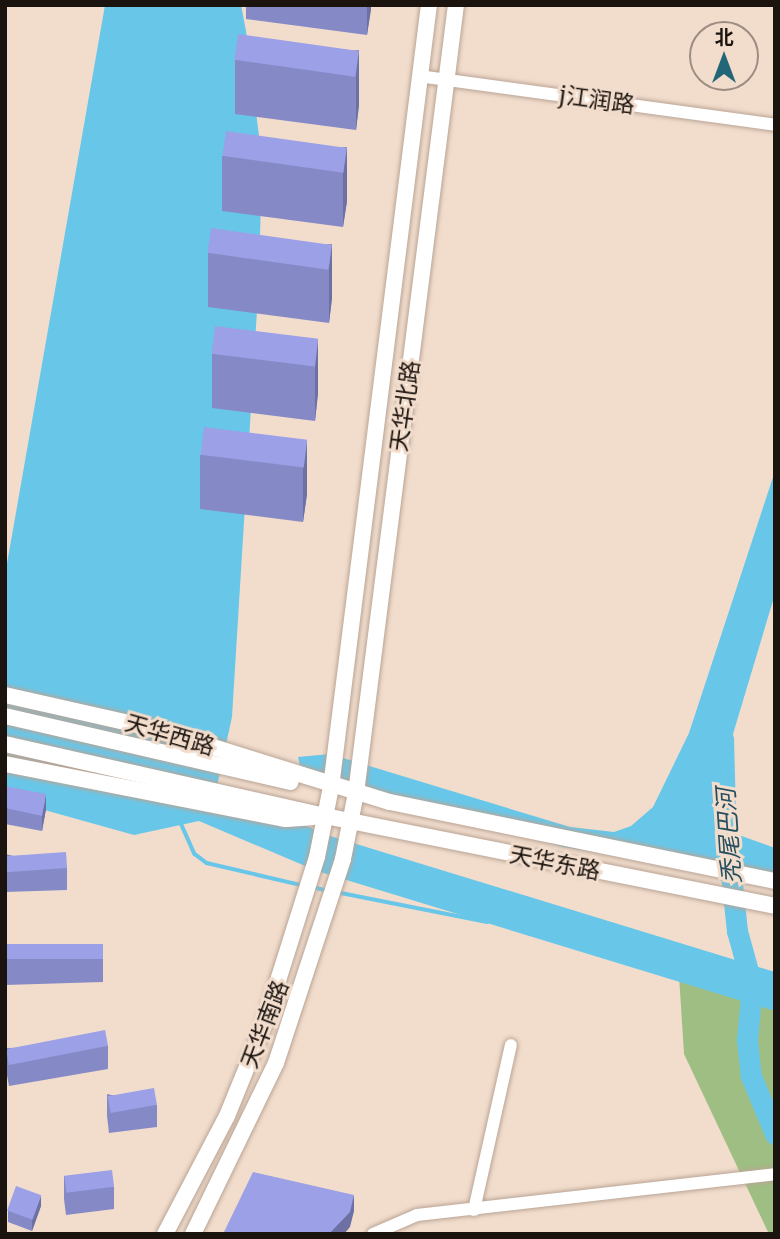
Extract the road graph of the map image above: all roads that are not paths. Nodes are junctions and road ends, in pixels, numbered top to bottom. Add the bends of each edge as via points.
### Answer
1 (429, 5) edge
2 (456, 5) edge
3 (419, 76) junction
4 (447, 78) junction
5 (775, 125) edge
6 (5, 695) edge
7 (5, 716) edge
8 (5, 744) edge
9 (5, 764) edge
10 (340, 804) junction
11 (775, 881) edge
12 (775, 906) edge
13 (511, 1045) dead end
14 (775, 1174) edge
15 (474, 1210) junction
16 (165, 1234) edge
17 (193, 1234) edge
18 (373, 1234) edge

1 - 3 main road, 天华北路
2 - 4 main road, 天华北路
3 - 4 street, j江润路
3 - 10 main road, 天华北路
4 - 5 street, j江润路
4 - 10 main road, 天华北路
6 - 10 main road, 天华西路 via 192,739
7 - 10 main road, 天华西路 via 233,769
8 - 10 main road, 天华西路
9 - 10 main road via 286,819
10 - 11 main road, 天华东路
10 - 12 main road, 天华东路
10 - 16 main road, 天华南路 via 317,857 264,1025 227,1116
10 - 17 main road, 天华南路 via 343,859 323,928 276,1063
13 - 15 street
14 - 15 street
15 - 18 street via 417,1215

